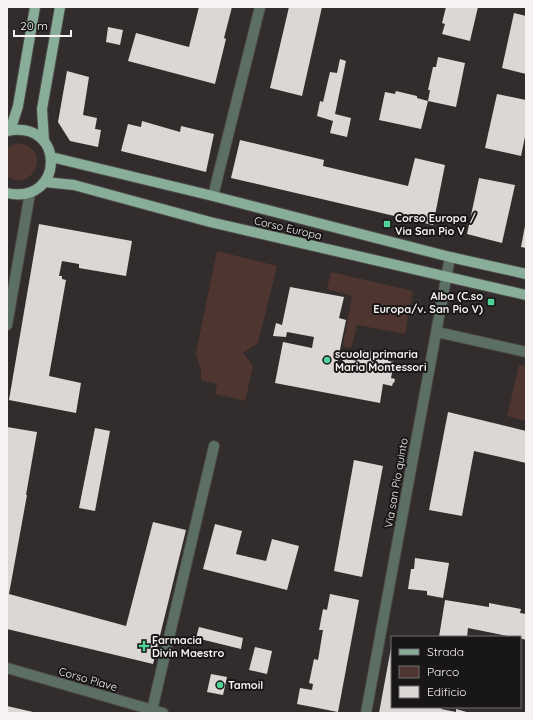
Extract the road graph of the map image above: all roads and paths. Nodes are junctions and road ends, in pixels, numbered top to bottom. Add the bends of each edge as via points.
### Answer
1 (35, 7) edge
2 (60, 7) edge
3 (260, 7) edge
4 (7, 131) edge
5 (44, 141) junction
6 (51, 157) junction
7 (45, 182) junction
8 (30, 193) junction
9 (7, 194) edge
10 (213, 196) junction
11 (450, 256) junction
12 (526, 274) edge
13 (446, 277) junction
14 (526, 295) edge
15 (7, 325) edge
16 (437, 332) junction
17 (526, 352) edge
18 (214, 446) dead end
19 (7, 668) edge
20 (152, 710) junction
21 (163, 713) edge
22 (366, 713) edge

1 - 4 main road via 18,106 12,125
2 - 5 main road via 42,109
3 - 10 street
4 - 5 main road via 27,130 37,134
5 - 6 main road
6 - 7 main road via 49,175
6 - 10 main road, Corso Europa
7 - 8 main road
7 - 13 main road, Corso Europa via 74,185 210,222
8 - 9 main road
8 - 15 street
10 - 11 main road, Corso Europa
11 - 12 main road, Corso Europa
11 - 13 street, Via san Pio quinto
13 - 14 main road, Corso Europa
13 - 16 street, Via san Pio quinto
16 - 17 street
16 - 22 street, Via san Pio quinto
18 - 20 street
19 - 20 street, Corso Piave
20 - 21 street, Corso Piave

